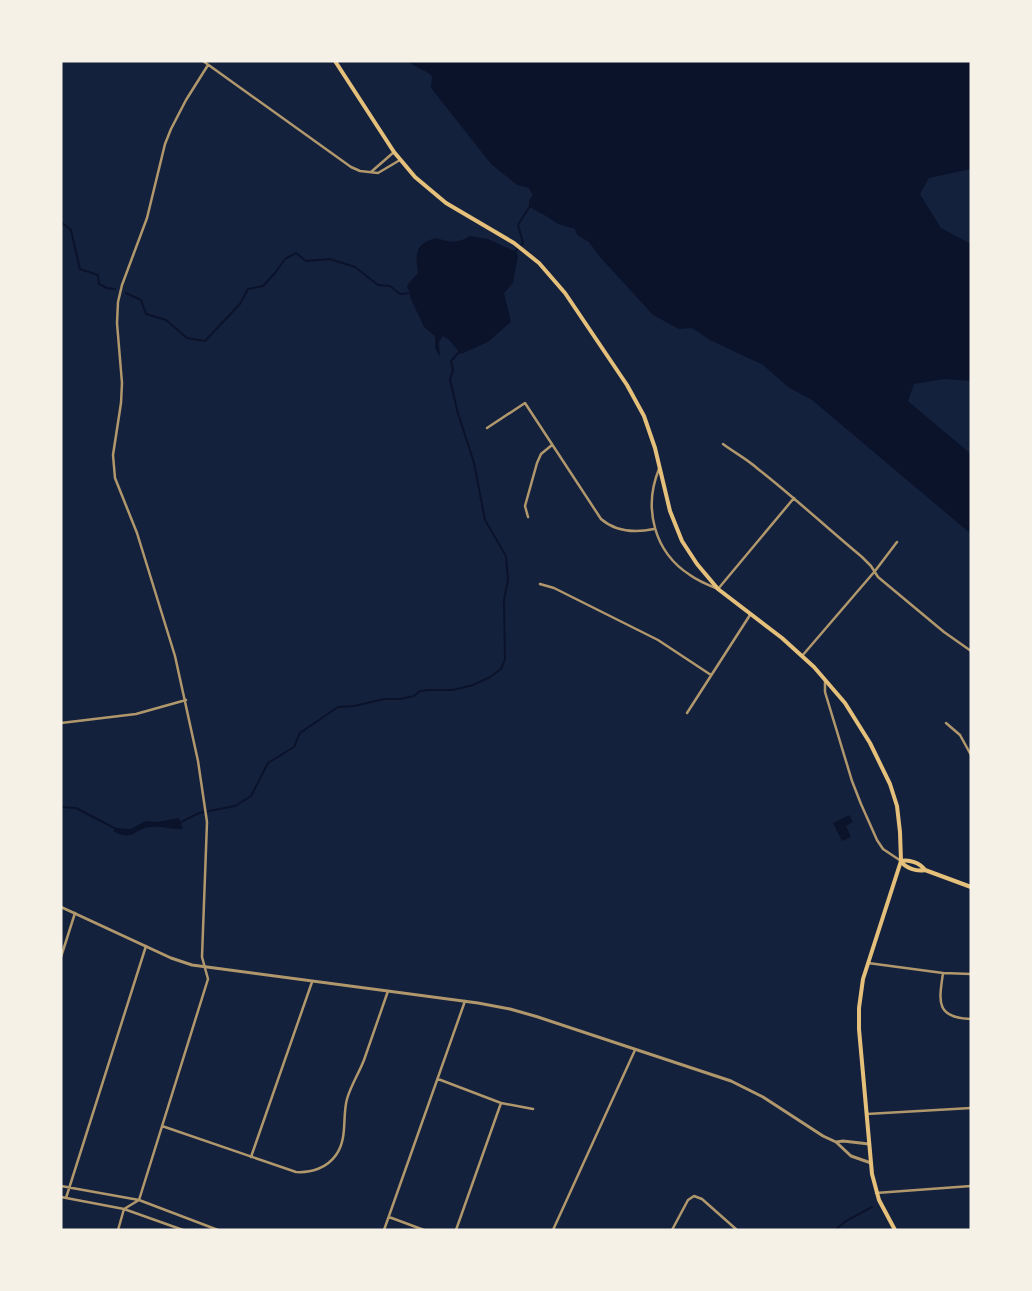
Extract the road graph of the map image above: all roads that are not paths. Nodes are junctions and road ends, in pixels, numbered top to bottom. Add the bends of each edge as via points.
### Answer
1 (203, 61) edge
2 (335, 61) edge
3 (208, 65) junction
4 (394, 152) junction
5 (400, 160) junction
6 (371, 172) junction
7 (487, 428) dead end
8 (724, 444) dead end
9 (552, 445) junction
10 (659, 469) junction
11 (794, 498) junction
12 (528, 517) dead end
13 (654, 530) junction
14 (897, 542) dead end
15 (874, 571) junction
16 (540, 584) dead end
17 (718, 589) junction
18 (750, 615) junction
19 (971, 651) edge
20 (802, 656) junction
21 (711, 675) junction
22 (825, 680) junction
23 (186, 700) junction
24 (687, 713) dead end
25 (61, 723) edge
26 (946, 723) dead end
27 (971, 754) edge
28 (901, 860) junction
29 (971, 886) edge
30 (61, 907) edge
31 (75, 913) junction
32 (146, 946) junction
33 (61, 957) edge
34 (868, 963) junction
35 (205, 968) junction
36 (943, 973) junction
37 (971, 974) edge
38 (312, 982) junction
39 (388, 991) junction
40 (465, 1001) junction
41 (971, 1019) edge
42 (635, 1048) junction
43 (438, 1079) junction
44 (501, 1102) junction
45 (971, 1108) edge
46 (533, 1109) dead end
47 (866, 1114) junction
48 (162, 1126) junction
49 (836, 1142) junction
50 (869, 1144) junction
51 (251, 1157) junction
52 (871, 1163) junction
53 (61, 1186) edge
54 (971, 1186) edge
55 (69, 1188) junction
56 (876, 1192) junction
57 (61, 1197) edge
58 (66, 1198) junction
59 (139, 1200) junction
60 (124, 1209) junction
61 (389, 1217) junction
62 (118, 1230) edge
63 (184, 1230) edge
64 (218, 1230) edge
65 (384, 1230) edge
66 (424, 1230) edge
67 (456, 1230) edge
68 (553, 1230) edge
69 (672, 1230) edge
70 (737, 1230) edge
71 (896, 1230) edge

1 - 3 street
2 - 4 main road
3 - 6 street via 346,165
3 - 23 street via 165,144 147,218 122,285 117,323 122,383 113,468 137,533
4 - 5 main road
4 - 6 street
5 - 6 street via 379,173
5 - 10 main road via 436,196 519,247 539,263 565,293 639,405 649,427
7 - 9 street via 525,403
8 - 11 street
9 - 12 street via 538,458 525,506
9 - 13 street via 608,525 626,531
10 - 13 street via 652,495
10 - 17 main road via 682,542
11 - 15 street
11 - 17 street
13 - 17 street via 662,547 680,568
14 - 15 street
15 - 19 street via 944,632
15 - 20 street
16 - 21 street via 658,640
17 - 18 main road
18 - 20 main road
18 - 21 street
20 - 22 main road
21 - 24 street
22 - 28 main road via 861,726 890,784 899,818
22 - 28 street via 861,804 883,849
23 - 25 street via 136,714
23 - 35 street via 207,822 202,957
26 - 27 street via 960,735
28 - 29 main road via 919,864 925,870
28 - 34 main road
30 - 31 street
31 - 32 street
31 - 33 street
32 - 35 street
32 - 55 street
34 - 36 street
34 - 47 main road via 859,1008
35 - 38 street
35 - 48 street via 208,979
36 - 37 street
36 - 41 street via 942,1008 953,1017
38 - 39 street
38 - 51 street
39 - 40 street
39 - 51 street via 364,1062 345,1105 344,1134 337,1154 325,1165 303,1172
40 - 42 street via 510,1009
40 - 43 street
42 - 49 street via 744,1087
42 - 68 street
43 - 44 street
43 - 61 street
44 - 46 street
44 - 67 street
45 - 47 street
47 - 50 main road
48 - 51 street
48 - 59 street
49 - 50 street
49 - 52 street via 851,1156
50 - 52 main road
52 - 56 main road
53 - 55 street
54 - 56 street
55 - 58 street
55 - 59 street
56 - 71 main road
57 - 58 street
58 - 60 street
59 - 60 street
59 - 64 street
60 - 62 street
60 - 63 street
61 - 65 street
61 - 66 street
69 - 70 street via 688,1200 694,1196 702,1199

